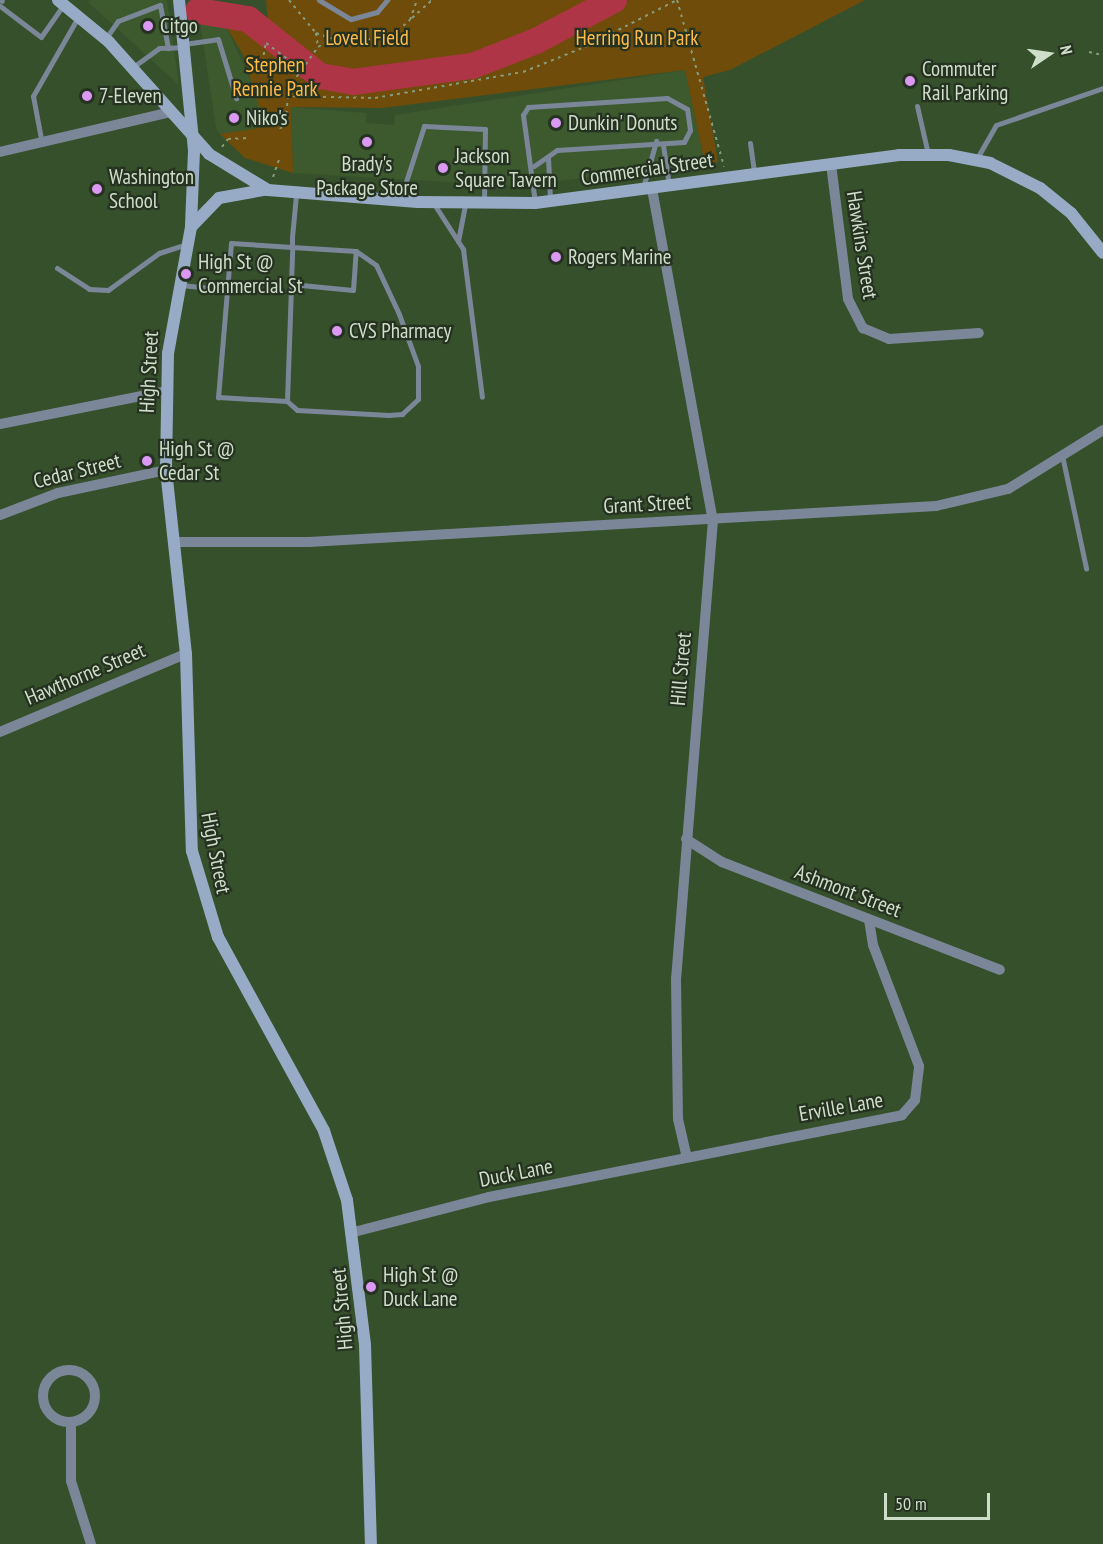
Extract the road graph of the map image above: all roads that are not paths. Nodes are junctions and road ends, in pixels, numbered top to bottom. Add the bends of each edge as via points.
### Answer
1 (179, 0) edge
2 (319, 0) edge
3 (387, 0) edge
4 (1, 2) edge
5 (61, 2) edge
6 (79, 15) junction
7 (105, 38) junction
8 (185, 46) junction
9 (168, 48) junction
10 (133, 67) junction
11 (1103, 88) edge
12 (236, 98) dead end
13 (917, 106) dead end
14 (171, 112) junction
15 (194, 138) junction
16 (656, 141) junction
17 (750, 143) dead end
18 (42, 144) junction
19 (663, 145) junction
20 (0, 152) edge
21 (928, 154) junction
22 (548, 157) junction
23 (976, 160) junction
24 (831, 164) junction
25 (534, 166) junction
26 (754, 174) junction
27 (669, 186) junction
28 (647, 189) junction
29 (268, 190) junction
30 (296, 195) junction
31 (399, 201) junction
32 (550, 202) junction
33 (433, 203) junction
34 (535, 203) junction
35 (484, 204) junction
36 (465, 205) junction
37 (191, 227) junction
38 (458, 241) junction
39 (187, 244) junction
40 (292, 247) junction
41 (356, 251) junction
42 (1103, 253) edge
43 (57, 268) dead end
44 (291, 284) junction
45 (176, 285) junction
46 (210, 288) dead end
47 (979, 333) dead end
48 (166, 391) junction
49 (482, 397) dead end
50 (286, 401) junction
51 (0, 424) edge
52 (1103, 430) edge
53 (1062, 455) junction
54 (166, 470) junction
55 (0, 515) edge
56 (713, 520) junction
57 (174, 542) junction
58 (1086, 568) dead end
59 (186, 654) junction
60 (0, 732) edge
61 (686, 839) junction
62 (869, 920) junction
63 (1000, 970) dead end
64 (687, 1157) junction
65 (354, 1232) junction
66 (71, 1422) junction
67 (91, 1544) edge
68 (371, 1544) edge

1 - 8 main road, High Street
2 - 3 lane via 351,19 377,12
4 - 5 lane via 41,37
5 - 6 main road, Commercial Street
6 - 7 main road, Commercial Street
6 - 18 lane via 33,96
7 - 9 lane via 118,21 160,4
7 - 10 main road, Commercial Street
8 - 9 lane
8 - 12 lane via 218,39
8 - 15 main road, High Street
9 - 10 lane
10 - 14 main road, Commercial Street
11 - 23 lane via 996,125
13 - 21 lane
14 - 15 main road, Commercial Street
14 - 18 street
15 - 29 main road, Commercial Street via 217,161
15 - 37 main road, High Street
16 - 19 lane
16 - 22 lane via 557,150
16 - 28 lane
17 - 26 lane
18 - 20 street
19 - 25 lane via 684,142 690,135 687,109 678,100 533,106 523,115 527,157
19 - 27 lane
21 - 23 main road, Commercial Street
21 - 24 main road, Commercial Street
22 - 25 lane
22 - 32 lane
23 - 42 main road, Commercial Street via 1040,188 1071,213
24 - 26 main road, Commercial Street
24 - 47 street, Hawkins Street via 848,299 863,328 889,339
25 - 34 lane
26 - 27 main road, Commercial Street
27 - 28 main road, Commercial Street
28 - 32 main road, Commercial Street
28 - 56 street, Hill Street
29 - 30 main road, Commercial Street
29 - 37 main road via 219,198
30 - 31 main road, Commercial Street
30 - 40 lane
31 - 33 main road, Commercial Street
31 - 35 lane via 424,126 485,129
32 - 34 main road, Commercial Street
33 - 36 main road, Commercial Street
33 - 38 lane
34 - 35 main road, Commercial Street
35 - 36 main road, Commercial Street
36 - 38 lane
37 - 39 main road, High Street
38 - 49 lane
39 - 43 lane via 159,253 108,290 89,289
39 - 45 main road, High Street
40 - 41 lane
40 - 44 lane
40 - 50 lane via 231,243 218,397
41 - 44 lane via 353,290
41 - 50 lane via 376,265 399,314 418,366 418,399 402,414 389,415 297,410
44 - 50 lane
45 - 46 lane
45 - 48 main road, High Street
48 - 51 street
48 - 54 main road, High Street
52 - 53 street, Grant Street
53 - 56 street, Grant Street via 1008,489 966,500
53 - 58 lane
54 - 55 street, Cedar Street via 58,493
54 - 57 main road, High Street
56 - 57 street, Grant Street via 309,542
56 - 61 street, Hill Street
57 - 59 main road, High Street
59 - 60 street, Hawthorne Street
59 - 65 main road, High Street via 188,812 199,883 232,967 324,1131
61 - 62 street, Ashmont Street via 722,862
61 - 64 street, Hill Street via 676,990 678,1119
62 - 63 street, Ashmont Street
62 - 64 street, Erville Lane via 873,945 919,1066 919,1085 910,1109 885,1120
64 - 65 street, Duck Lane via 631,1173 489,1197
65 - 68 main road, High Street via 365,1345
66 - 66 street via 91,1410 95,1394 82,1373 65,1369 49,1377 43,1403 54,1417
66 - 67 street via 71,1481

